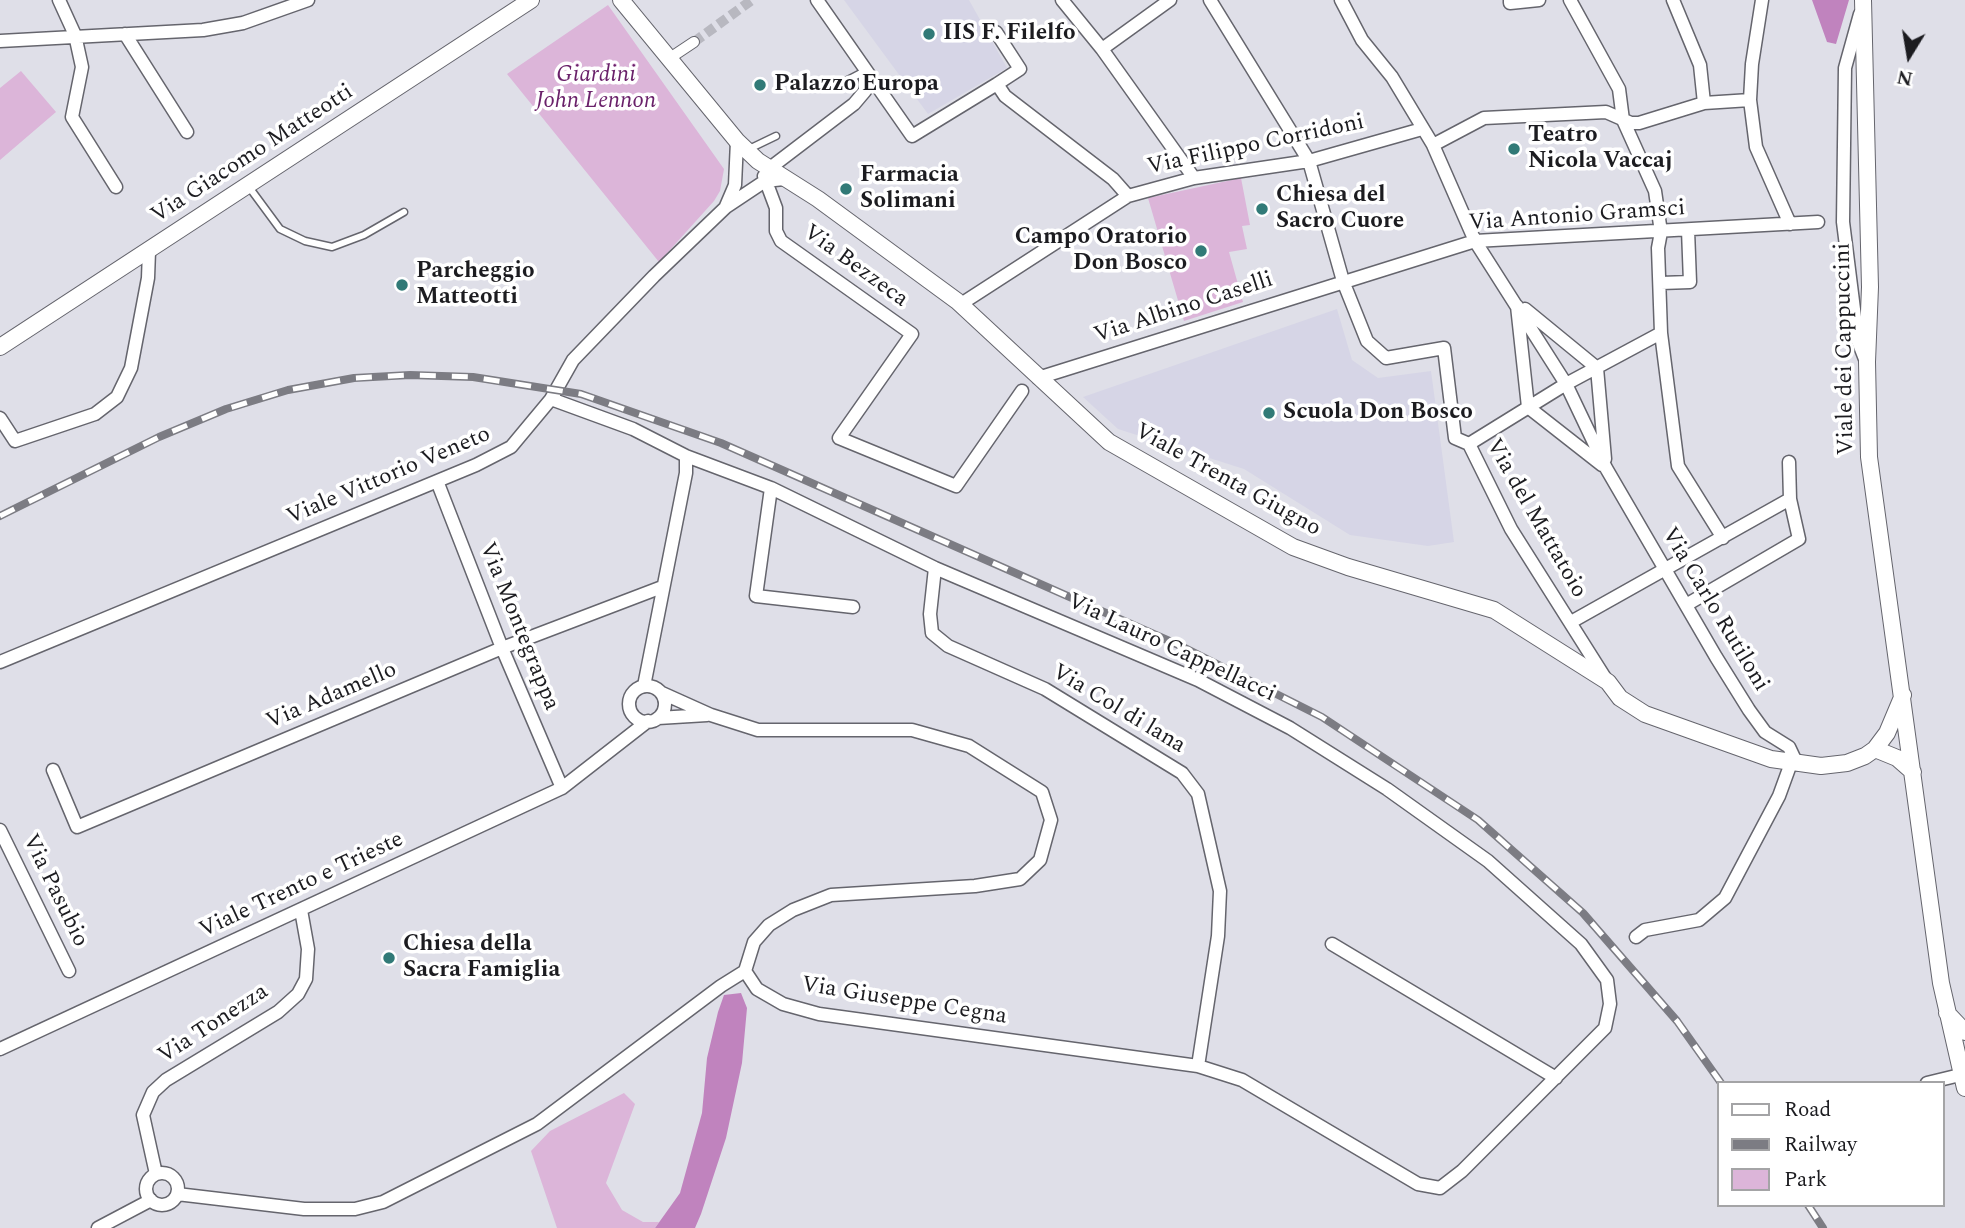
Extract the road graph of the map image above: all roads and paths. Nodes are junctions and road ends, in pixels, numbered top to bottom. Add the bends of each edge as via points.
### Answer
1 (59, 0) edge
2 (308, 0) edge
3 (531, 0) edge
4 (817, 0) edge
5 (1062, 0) edge
6 (1170, 0) edge
7 (1210, 0) edge
8 (1341, 0) edge
9 (1510, 0) edge
10 (1539, 0) edge
11 (1570, 0) edge
12 (1673, 0) edge
13 (1762, 0) edge
14 (624, 2) edge
15 (1863, 3) edge
16 (996, 32) dead end
17 (125, 34) junction
18 (75, 35) junction
19 (0, 41) edge
20 (694, 42) tunnel mouth
21 (1102, 49) junction
22 (670, 58) junction
23 (865, 71) junction
24 (842, 83) dead end
25 (997, 84) junction
26 (1751, 100) junction
27 (1704, 103) junction
28 (1623, 120) junction
29 (1422, 129) junction
30 (187, 132) dead end
31 (776, 136) dead end
32 (1433, 145) junction
33 (755, 160) junction
34 (1309, 161) junction
35 (1194, 178) junction
36 (247, 185) junction
37 (116, 187) dead end
38 (1128, 196) junction
39 (726, 207) junction
40 (404, 212) dead end
41 (1843, 222) junction
42 (1790, 224) junction
43 (1688, 230) junction
44 (1661, 232) junction
45 (1475, 241) junction
46 (149, 251) junction
47 (1343, 281) junction
48 (1661, 283) junction
49 (1517, 302) junction
50 (961, 304) junction
51 (1661, 333) junction
52 (0, 347) edge
53 (1867, 362) junction
54 (1597, 368) junction
55 (1038, 378) junction
56 (1566, 384) junction
57 (1022, 391) dead end
58 (551, 399) junction
59 (1528, 407) junction
60 (0, 418) edge
61 (1469, 444) junction
62 (685, 456) junction
63 (1788, 462) dead end
64 (1606, 468) junction
65 (437, 481) junction
66 (771, 488) junction
67 (1790, 499) junction
68 (1723, 538) junction
69 (935, 568) junction
70 (1665, 570) junction
71 (662, 587) junction
72 (1686, 605) junction
73 (853, 607) dead end
74 (1571, 622) junction
75 (502, 649) junction
76 (0, 662) edge
77 (1608, 682) junction
78 (644, 686) junction
79 (662, 694) junction
80 (1903, 695) junction
81 (632, 713) junction
82 (711, 715) junction
83 (653, 720) junction
84 (614, 747) junction
85 (1875, 749) junction
86 (1794, 764) junction
87 (53, 770) dead end
88 (1913, 772) junction
89 (562, 788) junction
90 (0, 830) edge
91 (301, 910) junction
92 (1636, 937) dead end
93 (1332, 944) dead end
94 (69, 971) dead end
95 (745, 971) junction
96 (1947, 1013) junction
97 (1965, 1032) edge
98 (0, 1049) edge
99 (1198, 1066) junction
100 (1556, 1078) junction
101 (1963, 1081) edge
102 (1944, 1082) edge
103 (156, 1174) junction
104 (177, 1194) junction
105 (151, 1200) junction
106 (132, 1213) junction
107 (98, 1228) edge
108 (119, 1228) edge

1 - 18 street
2 - 17 street via 243,23
3 - 36 street, Via Giacomo Matteotti
4 - 23 street
5 - 21 street
6 - 21 street
7 - 34 street
8 - 29 street
9 - 10 street
11 - 28 street via 1619,89
12 - 27 street via 1700,65
13 - 26 street
14 - 22 street, Viale Trenta Giugno
15 - 41 street via 1845,68
15 - 53 street, Viale dei Cappuccini via 1870,287
16 - 25 street via 1020,69
17 - 18 street
17 - 30 street
18 - 19 street
18 - 37 street via 82,76 72,117
20 - 22 street
21 - 35 street
22 - 33 street, Viale Trenta Giugno
23 - 24 lane
23 - 25 street via 912,136
23 - 33 street, Viale Vittorio Veneto via 865,91 854,104
25 - 38 street via 1005,96 1113,179
26 - 27 street
26 - 42 street via 1756,147
27 - 28 street via 1639,122
28 - 32 street via 1606,112 1483,118
28 - 44 street via 1655,191
29 - 32 street
29 - 34 street, Via Filippo Corridoni
31 - 33 lane
32 - 45 street
33 - 39 street, Viale Vittorio Veneto
33 - 39 street
33 - 50 street, Viale Trenta Giugno via 818,199
33 - 57 street, Via Bezzeca via 776,208 781,241 912,334 839,438 956,486
34 - 35 street, Via Filippo Corridoni
34 - 47 street
35 - 38 street, Via Filippo Corridoni
36 - 40 lane via 279,229 332,247
36 - 46 street, Via Giacomo Matteotti
38 - 50 street, Via Filippo Corridoni
39 - 58 street, Viale Vittorio Veneto via 573,360
41 - 42 street, Via Antonio Gramsci
41 - 53 street via 1858,341
42 - 43 street, Via Antonio Gramsci
43 - 44 street, Via Antonio Gramsci
43 - 48 street via 1690,282
44 - 45 street, Via Antonio Gramsci
44 - 48 street
45 - 47 street, Via Antonio Gramsci
45 - 49 street
46 - 52 street, Via Giacomo Matteotti
46 - 60 street via 131,368 117,397 95,414 15,441
47 - 55 street, Via Albino Caselli
47 - 61 street, Via del Mattatoio via 1367,341 1386,358 1444,348 1455,438
48 - 51 street
49 - 54 street
49 - 56 street, Via Carlo Rutiloni
49 - 59 street
50 - 55 street, Viale Trenta Giugno
51 - 54 street
51 - 68 street via 1678,466
53 - 80 street, Viale dei Cappuccini via 1869,457
54 - 56 street
54 - 64 street
55 - 77 street, Viale Trenta Giugno via 1109,442 1293,547 1494,610
56 - 59 street
56 - 64 street, Via Carlo Rutiloni
58 - 62 street, Via Lauro Cappellacci via 633,429
58 - 65 street, Viale Vittorio Veneto via 511,447
59 - 61 street
59 - 64 street
61 - 74 street, Via del Mattatoio via 1511,529
62 - 66 street, Via Lauro Cappellacci
62 - 71 street via 686,473
63 - 67 street
64 - 70 street, Via Carlo Rutiloni
65 - 75 street, Via Montegrappa
65 - 76 street, Viale Vittorio Veneto
66 - 69 street, Via Lauro Cappellacci
66 - 73 street via 756,596
67 - 68 street
67 - 72 street via 1799,539
68 - 70 street
69 - 99 street, Via Col di lana via 932,633 948,646 1057,696 1182,773 1198,794 1220,891 1218,936
69 - 100 street, Via Lauro Cappellacci via 1198,680 1290,728 1488,861 1581,944 1608,980 1605,1028
70 - 72 street, Via Carlo Rutiloni
70 - 74 street
71 - 75 street, Via Adamello
71 - 78 street
72 - 86 street, Via Carlo Rutiloni via 1749,710 1765,732 1788,747
74 - 77 street, Via del Mattatoio
75 - 87 street, Via Adamello via 77,827
75 - 89 street, Via Montegrappa
77 - 86 street, Viale Trenta Giugno via 1620,698 1645,714
78 - 79 street
78 - 81 street via 631,696
79 - 82 street
79 - 83 street via 665,704
80 - 85 street
80 - 88 street, Viale dei Cappuccini
81 - 83 street
81 - 84 street, Viale Trento e Trieste
82 - 83 street
82 - 95 street via 758,730 912,730 969,746 1042,792 1051,820 1040,860 1020,879 831,895 769,925 754,942
83 - 84 street, Viale Trento e Trieste
84 - 89 street, Viale Trento e Trieste
85 - 86 street, Viale Trenta Giugno via 1847,763
85 - 88 street via 1897,758
86 - 92 street via 1725,898 1699,920 1645,930
88 - 96 street, Viale dei Cappuccini
89 - 91 street, Viale Trento e Trieste
90 - 94 street, Via Pasubio
91 - 98 street, Viale Trento e Trieste
91 - 103 street, Via Tonezza via 308,950 306,979 298,994 278,1012 153,1091 143,1115
93 - 100 street
95 - 99 street, Via Giuseppe Cegna via 757,989 782,1004 819,1014
95 - 104 street via 537,1124 383,1202 355,1209 304,1209
96 - 97 street
96 - 101 street, Viale dei Cappuccini
99 - 100 street, Via Lauro Cappellacci via 1242,1080 1418,1184 1440,1188
101 - 102 street
103 - 104 street via 166,1173 175,1179
103 - 105 street via 146,1186
104 - 105 street via 166,1204
105 - 106 street
106 - 107 street
106 - 108 street

